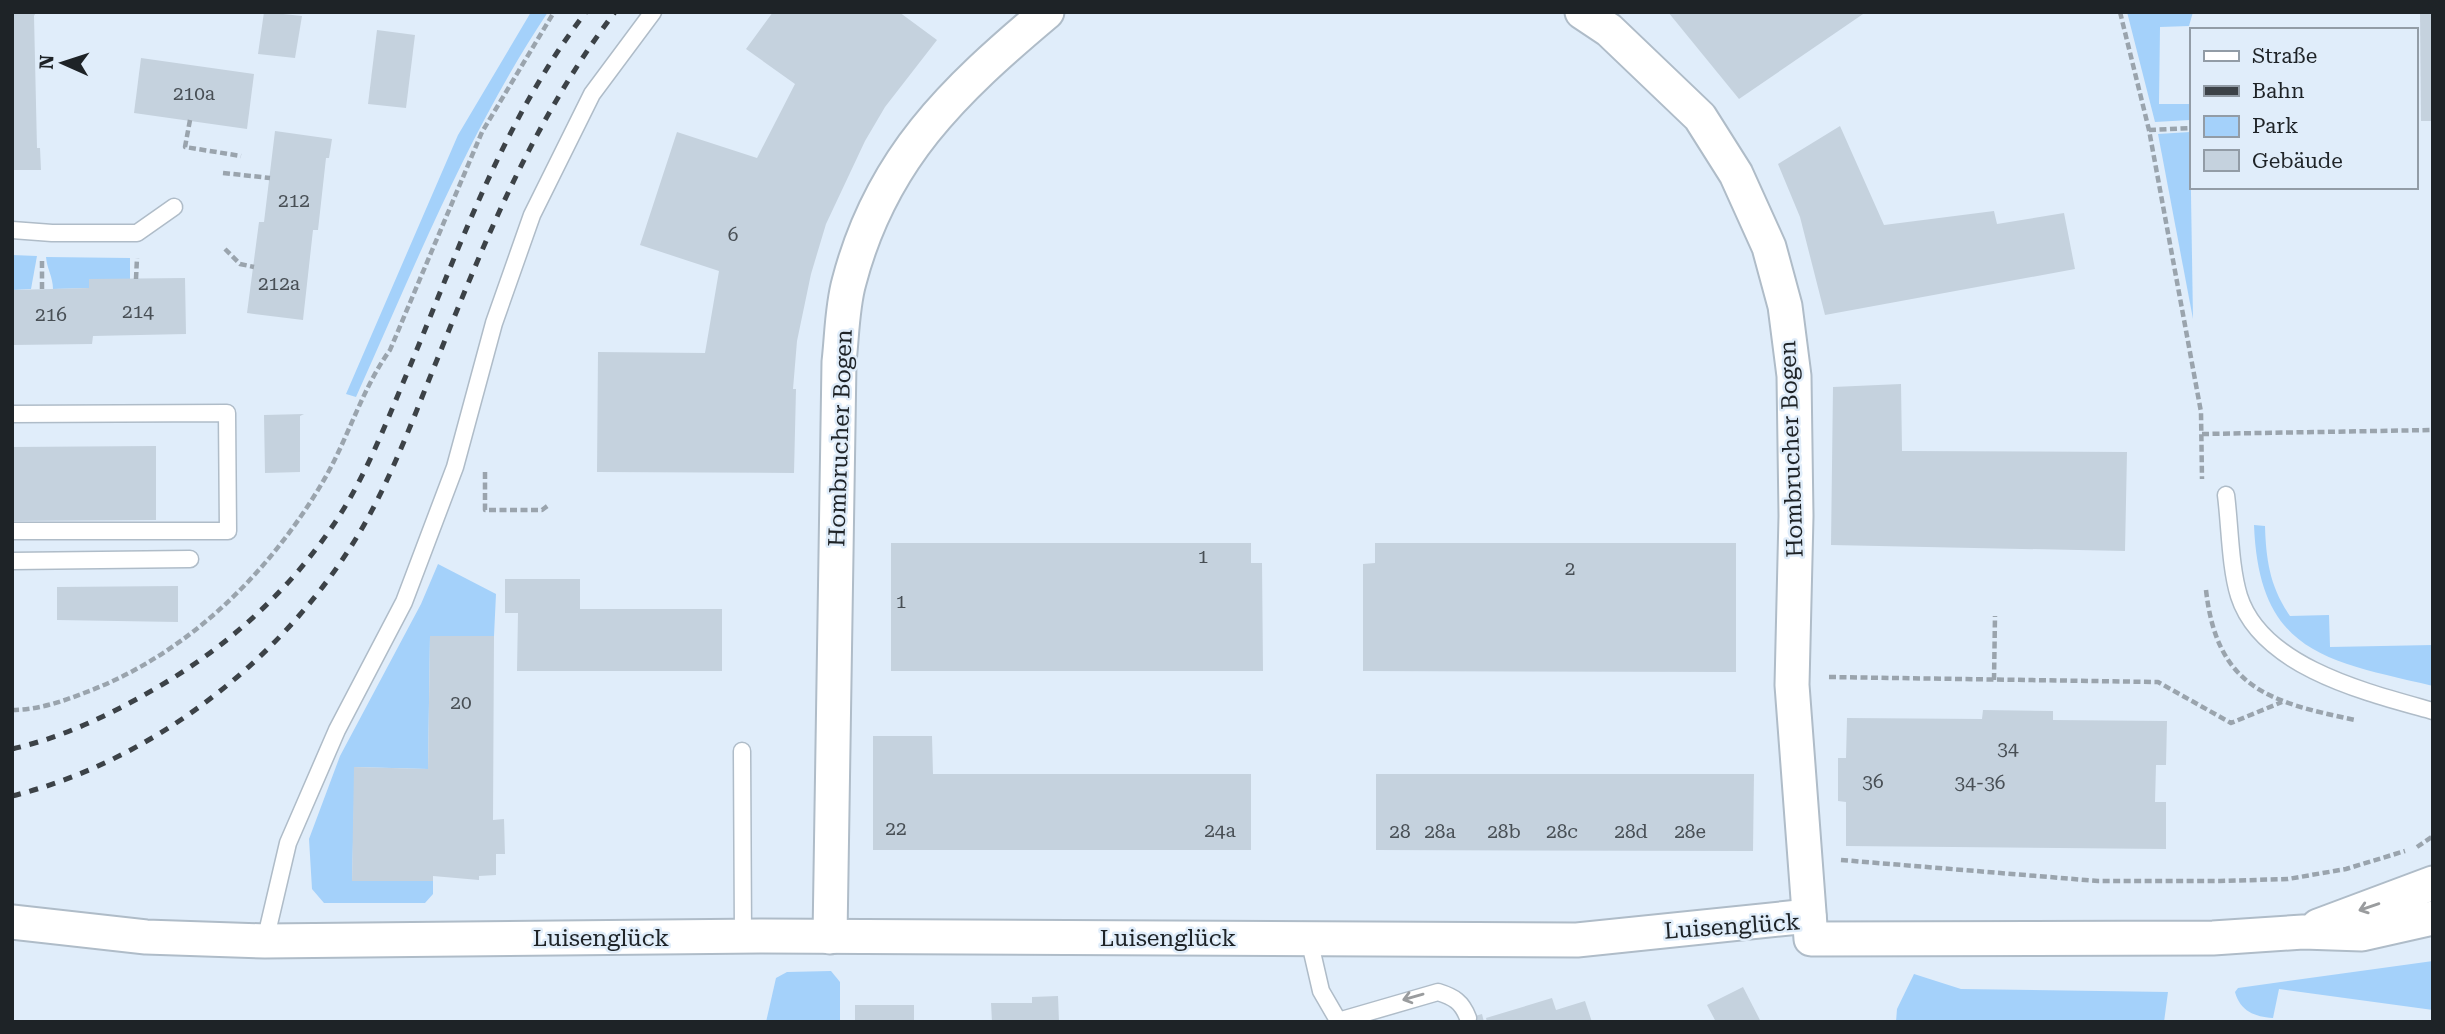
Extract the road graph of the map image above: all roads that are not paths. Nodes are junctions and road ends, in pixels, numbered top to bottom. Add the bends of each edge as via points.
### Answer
1 (653, 12) edge
2 (1046, 12) edge
3 (1582, 12) edge
4 (174, 207) dead end
5 (12, 230) edge
6 (12, 414) edge
7 (2225, 495) road end
8 (12, 531) edge
9 (190, 559) dead end
10 (12, 561) edge
11 (2433, 711) edge
12 (742, 751) dead end
13 (2433, 883) edge
14 (1809, 916) junction
15 (2433, 918) edge
16 (12, 922) edge
17 (2303, 932) junction
18 (743, 937) junction
19 (830, 937) junction
20 (1309, 939) junction
21 (265, 941) junction
22 (1468, 1018) dead end
23 (1338, 1021) edge

1 - 21 lane via 592,94 532,215 494,323 455,467 404,601 337,730 288,844
2 - 19 street, Hombrucher Bogen via 978,71 915,139 875,206 848,284 839,362
3 - 14 street, Hombrucher Bogen via 1609,30 1700,117 1736,174 1769,247 1785,306 1794,376 1792,685
4 - 5 lane via 137,233
6 - 8 lane via 227,413 228,531
7 - 11 lane via 2239,597 2264,640 2347,687
9 - 10 lane
12 - 18 lane
13 -> 17 street, Luisenglück
14 - 17 street, Luisenglück via 1811,939 2213,938
14 - 20 street, Luisenglück via 1577,940
15 - 17 street, Luisenglück via 2362,934
16 - 21 street, Luisenglück via 146,937
18 - 19 street, Luisenglück
18 - 21 street, Luisenglück
19 - 20 street, Luisenglück
20 - 23 lane via 1321,991
22 -> 23 lane via 1464,1006 1438,992

